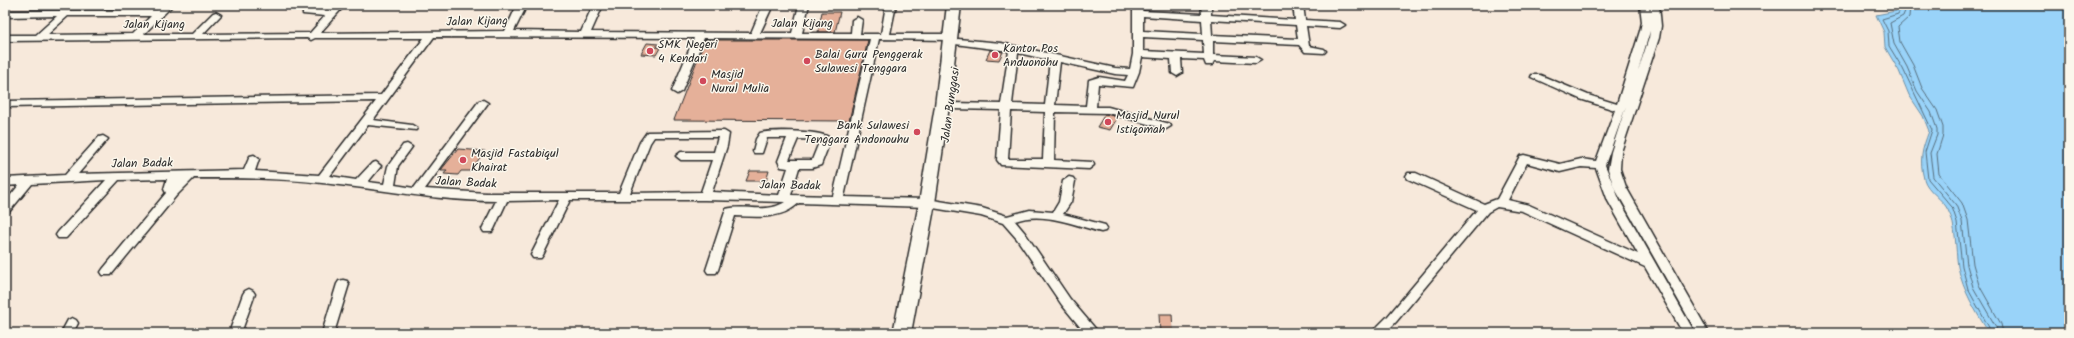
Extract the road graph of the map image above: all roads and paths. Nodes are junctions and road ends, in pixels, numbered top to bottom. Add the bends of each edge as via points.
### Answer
1 (22, 5) edge
2 (59, 5) edge
3 (129, 5) edge
4 (168, 5) edge
5 (340, 5) edge
6 (522, 5) edge
7 (598, 5) edge
8 (768, 5) edge
9 (804, 5) edge
10 (890, 5) edge
11 (954, 5) edge
12 (961, 5) edge
13 (1206, 5) edge
14 (1298, 5) edge
15 (1645, 5) edge
16 (1654, 5) edge
17 (1137, 9) edge
18 (306, 12) dead end
19 (160, 13) junction
20 (332, 13) junction
21 (8, 14) edge
22 (49, 14) junction
23 (65, 14) junction
24 (120, 14) junction
25 (216, 15) dead end
26 (1207, 17) junction
27 (857, 20) dead end
28 (1300, 22) junction
29 (1340, 24) dead end
30 (508, 34) junction
31 (585, 34) junction
32 (1137, 34) junction
33 (431, 35) junction
34 (700, 36) junction
35 (754, 36) junction
36 (855, 36) junction
37 (1208, 36) junction
38 (39, 37) junction
39 (194, 37) junction
40 (311, 37) junction
41 (796, 37) junction
42 (880, 37) junction
43 (5, 38) edge
44 (134, 38) junction
45 (954, 40) junction
46 (1303, 42) junction
47 (1014, 49) junction
48 (1321, 51) dead end
49 (1138, 54) junction
50 (1176, 56) junction
51 (1055, 58) junction
52 (1209, 60) junction
53 (1250, 63) dead end
54 (1134, 72) junction
55 (1177, 73) dead end
56 (1536, 77) dead end
57 (677, 91) dead end
58 (384, 98) junction
59 (483, 103) dead end
60 (5, 104) edge
61 (951, 106) junction
62 (1006, 107) junction
63 (1050, 108) junction
64 (1620, 108) junction
65 (1091, 110) junction
66 (367, 122) junction
67 (1166, 126) dead end
68 (412, 128) dead end
69 (794, 135) junction
70 (103, 139) dead end
71 (407, 147) dead end
72 (758, 151) dead end
73 (681, 156) dead end
74 (718, 156) junction
75 (254, 159) dead end
76 (1048, 163) junction
77 (795, 164) junction
78 (1088, 164) dead end
79 (1600, 165) junction
80 (376, 166) dead end
81 (248, 174) junction
82 (173, 175) junction
83 (191, 175) junction
84 (116, 176) junction
85 (1412, 176) dead end
86 (68, 179) junction
87 (322, 179) junction
88 (29, 181) junction
89 (1069, 181) dead end
90 (5, 182) edge
91 (359, 184) junction
92 (389, 188) junction
93 (417, 192) junction
94 (172, 193) junction
95 (705, 196) junction
96 (503, 197) junction
97 (566, 197) junction
98 (622, 197) junction
99 (736, 197) junction
100 (784, 198) junction
101 (797, 198) junction
102 (838, 199) junction
103 (1501, 202) junction
104 (931, 203) junction
105 (5, 209) edge
106 (1484, 210) junction
107 (730, 212) junction
108 (1057, 215) junction
109 (1007, 220) junction
110 (1101, 228) dead end
111 (488, 229) dead end
112 (62, 234) dead end
113 (537, 255) dead end
114 (1650, 264) junction
115 (712, 270) dead end
116 (107, 272) dead end
117 (343, 284) dead end
118 (249, 294) dead end
119 (1675, 307) junction
120 (1688, 307) junction
121 (235, 333) edge
122 (328, 333) edge
123 (902, 333) edge
124 (911, 333) edge
125 (1093, 333) edge
126 (1377, 333) edge
127 (1689, 333) edge
128 (1703, 333) edge

1 - 21 street
2 - 22 street
3 - 24 street
4 - 19 street
5 - 20 street
6 - 30 street
7 - 31 street
8 - 35 street
9 - 41 street
10 - 42 street
11 - 45 highway, Jalan Bunggasi
12 - 45 highway, Jalan Bunggasi
13 - 26 street
14 - 28 street
15 - 64 street via 1645,31
16 - 120 street via 1654,38 1616,152 1614,169 1620,188
17 - 26 street
17 - 32 street
18 - 20 street
19 - 24 street
19 - 44 street
20 - 40 street
21 - 22 street
22 - 23 street
23 - 24 street
23 - 38 street
25 - 39 street
26 - 28 street
26 - 37 street
27 - 36 street
28 - 29 street
28 - 46 street
30 - 31 street, Jalan Kijang
30 - 33 street, Jalan Kijang
31 - 34 street, Jalan Kijang
32 - 37 street
32 - 49 street
33 - 40 street, Jalan Kijang
33 - 58 street
34 - 35 street, Jalan Kijang
34 - 57 street
35 - 41 street, Jalan Kijang
36 - 41 street, Jalan Kijang
36 - 42 street, Jalan Kijang
37 - 46 street
37 - 52 street
38 - 43 street, Jalan Kijang
38 - 44 street, Jalan Kijang
39 - 40 street, Jalan Kijang
39 - 44 street, Jalan Kijang
42 - 45 street, Jalan Kijang
42 - 102 street
45 - 47 street, Jalan Kijang
45 - 61 highway, Jalan Bunggasi
45 - 104 highway, Jalan Bunggasi
46 - 48 street via 1306,49
47 - 51 street, Jalan Kijang
47 - 62 street
49 - 50 street
49 - 54 street
50 - 52 street
50 - 55 street
51 - 54 street, Jalan Kijang via 1115,71
51 - 63 street
52 - 53 street
54 - 65 street via 1129,85 1099,80 1093,82
56 - 64 street via 1584,97
58 - 60 street
58 - 66 street
59 - 93 street
61 - 62 street
61 - 104 highway, Jalan Bunggasi
62 - 63 street
62 - 76 street via 1002,161
63 - 65 street
63 - 76 street
64 - 79 street
65 - 67 street via 1113,111
66 - 68 street
66 - 87 street
69 - 72 street via 766,134 761,139
69 - 77 street via 783,162
69 - 77 street via 826,139 816,162
70 - 86 street
71 - 92 street via 393,166
73 - 74 street
74 - 95 street
74 - 98 street via 725,138 724,134 651,134 645,142
75 - 81 street
76 - 78 street
77 - 100 street
79 - 103 street via 1581,163 1560,168 1524,159
79 - 114 street via 1614,201
80 - 91 street
81 - 83 street, Jalan Badak
81 - 87 street, Jalan Badak
82 - 83 street, Jalan Badak
82 - 84 street, Jalan Badak
82 - 94 street via 170,189
83 - 94 street
84 - 86 street, Jalan Badak
84 - 112 street
85 - 106 street
86 - 88 street, Jalan Badak
87 - 91 street, Jalan Badak
88 - 90 street, Jalan Badak
88 - 105 street
89 - 108 street via 1065,202
91 - 92 street, Jalan Badak
92 - 93 street, Jalan Badak
93 - 96 street, Jalan Badak
94 - 116 street
95 - 98 street, Jalan Badak
95 - 99 street, Jalan Badak
96 - 97 street, Jalan Badak
96 - 111 street
97 - 98 street, Jalan Badak
97 - 113 street
99 - 100 street, Jalan Badak
99 - 107 street
100 - 101 street, Jalan Badak
101 - 102 street, Jalan Badak
101 - 107 street via 785,210 772,213
102 - 104 street, Jalan Badak
103 - 106 street via 1492,203
103 - 114 street via 1533,211
104 - 109 street, Jalan Badak via 987,213
104 - 123 highway
104 - 124 highway
106 - 126 street via 1392,319
107 - 115 street
108 - 109 street via 1027,214
108 - 110 street
109 - 125 street via 1021,236 1066,302
114 - 119 street
117 - 122 street
118 - 121 street
119 - 120 street
119 - 127 street
120 - 128 street

